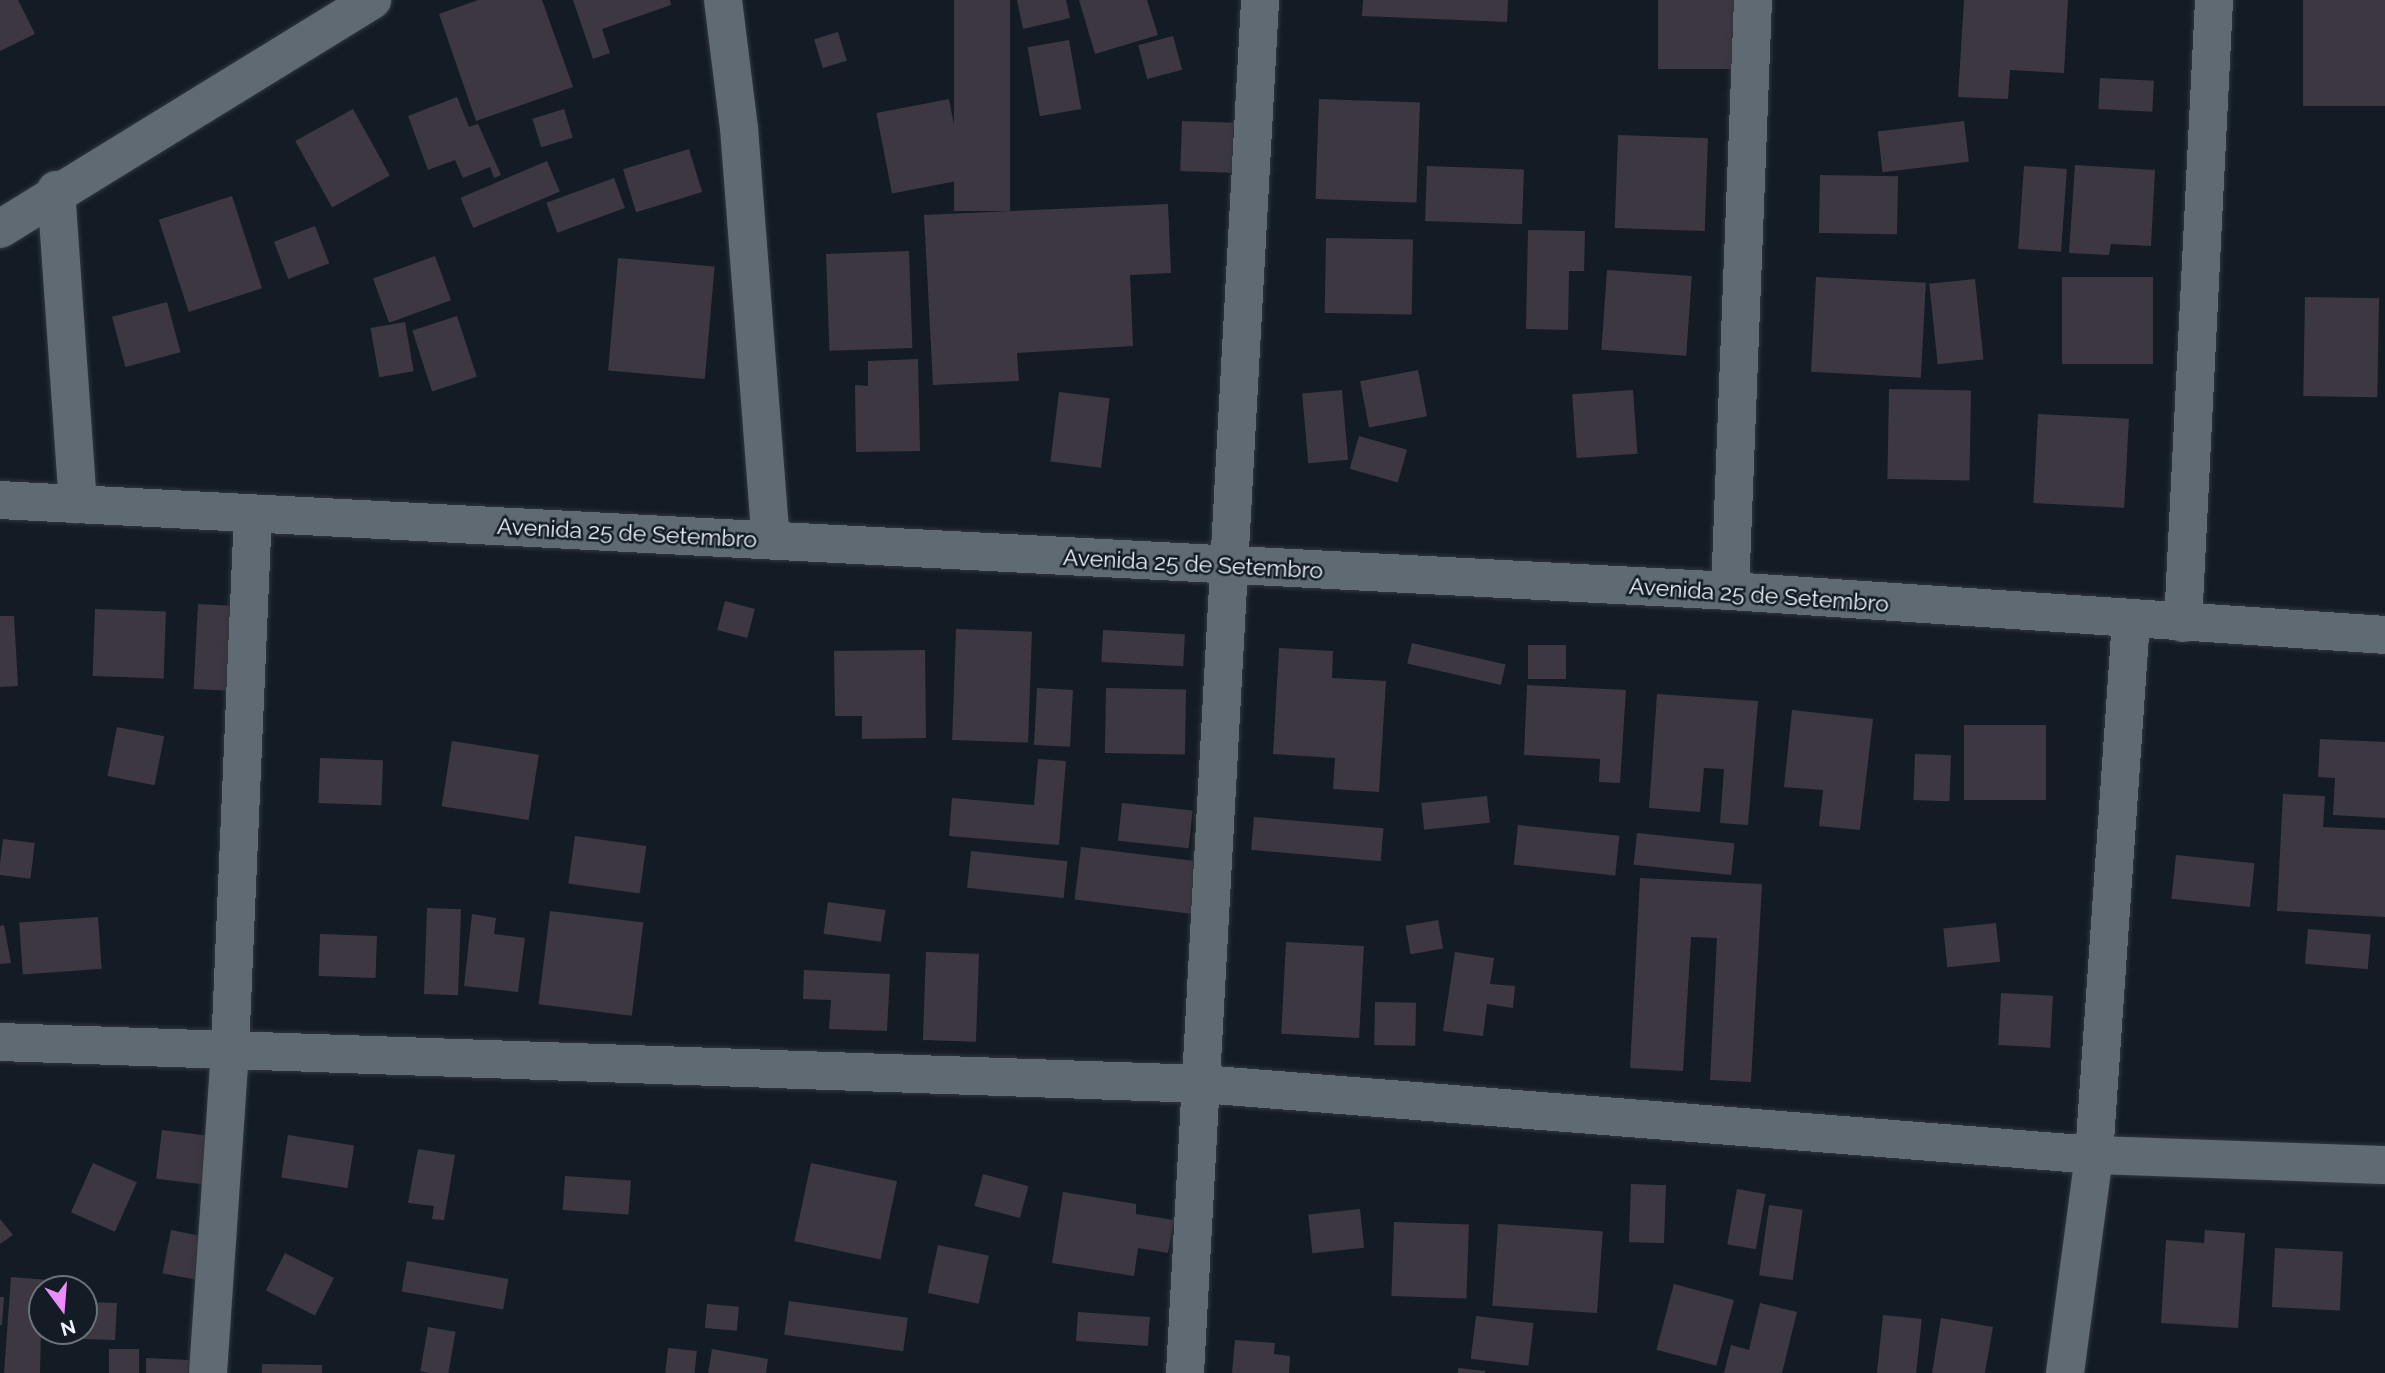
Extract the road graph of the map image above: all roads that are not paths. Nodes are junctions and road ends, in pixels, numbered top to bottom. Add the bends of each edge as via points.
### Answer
1 (372, 0) edge
2 (723, 0) edge
3 (1260, 0) edge
4 (1752, 0) edge
5 (2214, 0) edge
6 (56, 190) junction
7 (0, 229) edge
8 (0, 500) edge
9 (78, 504) junction
10 (253, 513) junction
11 (771, 540) junction
12 (1231, 566) junction
13 (1730, 592) junction
14 (2131, 620) junction
15 (2183, 623) junction
16 (2385, 635) edge
17 (0, 1042) edge
18 (230, 1050) junction
19 (1202, 1084) junction
20 (2094, 1155) junction
21 (2385, 1165) edge
22 (208, 1373) edge
23 (1185, 1373) edge
24 (2065, 1373) edge

1 - 6 street
2 - 11 street via 740,128
3 - 12 street
4 - 13 street
5 - 15 street
6 - 7 street
6 - 9 street
8 - 9 street, Avenida 25 de Setembro
9 - 10 street, Avenida 25 de Setembro
10 - 11 street, Avenida 25 de Setembro
10 - 18 street
11 - 12 street, Avenida 25 de Setembro
12 - 13 street, Avenida 25 de Setembro
12 - 19 street
13 - 14 street, Avenida 25 de Setembro
14 - 15 street, Avenida 25 de Setembro
14 - 20 street
15 - 16 street, Avenida 25 de Setembro
17 - 18 street
18 - 19 street
18 - 22 street
19 - 20 street
19 - 23 street
20 - 21 street
20 - 24 street

